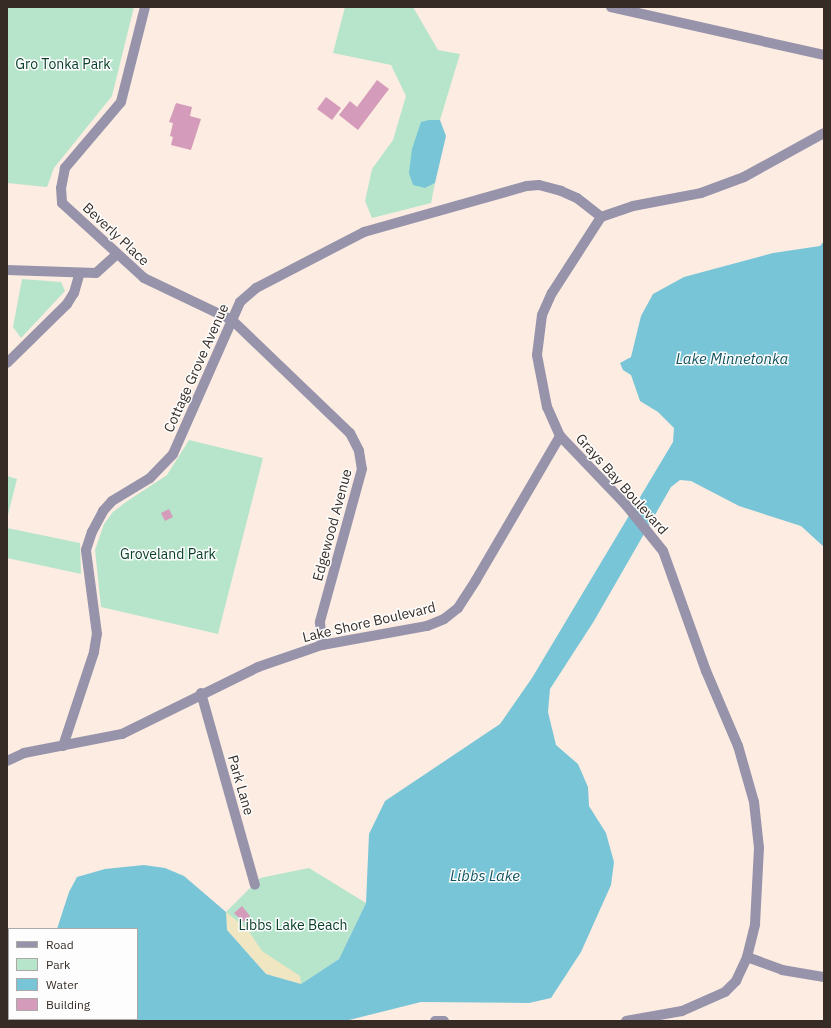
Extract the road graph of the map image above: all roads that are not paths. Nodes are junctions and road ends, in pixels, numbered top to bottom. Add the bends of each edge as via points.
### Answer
1 (145, 7) edge
2 (611, 7) edge
3 (824, 55) edge
4 (824, 133) edge
5 (600, 217) junction
6 (116, 255) junction
7 (7, 270) edge
8 (79, 275) junction
9 (232, 320) junction
10 (7, 362) edge
11 (560, 436) junction
12 (322, 645) junction
13 (201, 694) junction
14 (63, 746) junction
15 (7, 760) edge
16 (255, 885) dead end
17 (747, 957) junction
18 (824, 978) edge
19 (666, 1018) edge
20 (435, 1021) edge
21 (444, 1021) edge
22 (626, 1021) edge

1 - 6 street, Beverly Place via 122,102 65,168 61,188 62,203
2 - 3 street
4 - 5 street via 781,159 730,183 701,193 633,206
5 - 9 street, Cottage Grove Avenue via 577,198 561,191 539,185 515,189 364,232 256,288 240,302
5 - 11 street, Grays Bay Boulevard via 552,293 542,315 537,354 547,407
6 - 8 street via 96,273
6 - 9 street, Beverly Place via 144,278
7 - 8 street
8 - 10 street via 74,293 67,304
9 - 12 street, Edgewood Avenue via 350,433 359,451 362,469 360,486 320,622
9 - 14 street, Cottage Grove Avenue via 173,454 150,478 112,501 103,511 92,532 86,550 97,634 94,652
11 - 12 street, Lake Shore Boulevard via 458,608 444,619 427,626
11 - 17 street, Grays Bay Boulevard via 626,505 663,551 706,671 738,746 754,802 759,848 756,924
12 - 13 street, Lake Shore Boulevard via 258,667
13 - 14 street, Lake Shore Boulevard via 122,734
13 - 16 street, Park Lane
14 - 15 street, Lake Shore Boulevard via 24,753
17 - 18 street via 782,970
17 - 19 street, Grays Bay Boulevard via 736,981 725,992
19 - 22 street, Grays Bay Boulevard
20 - 21 street

